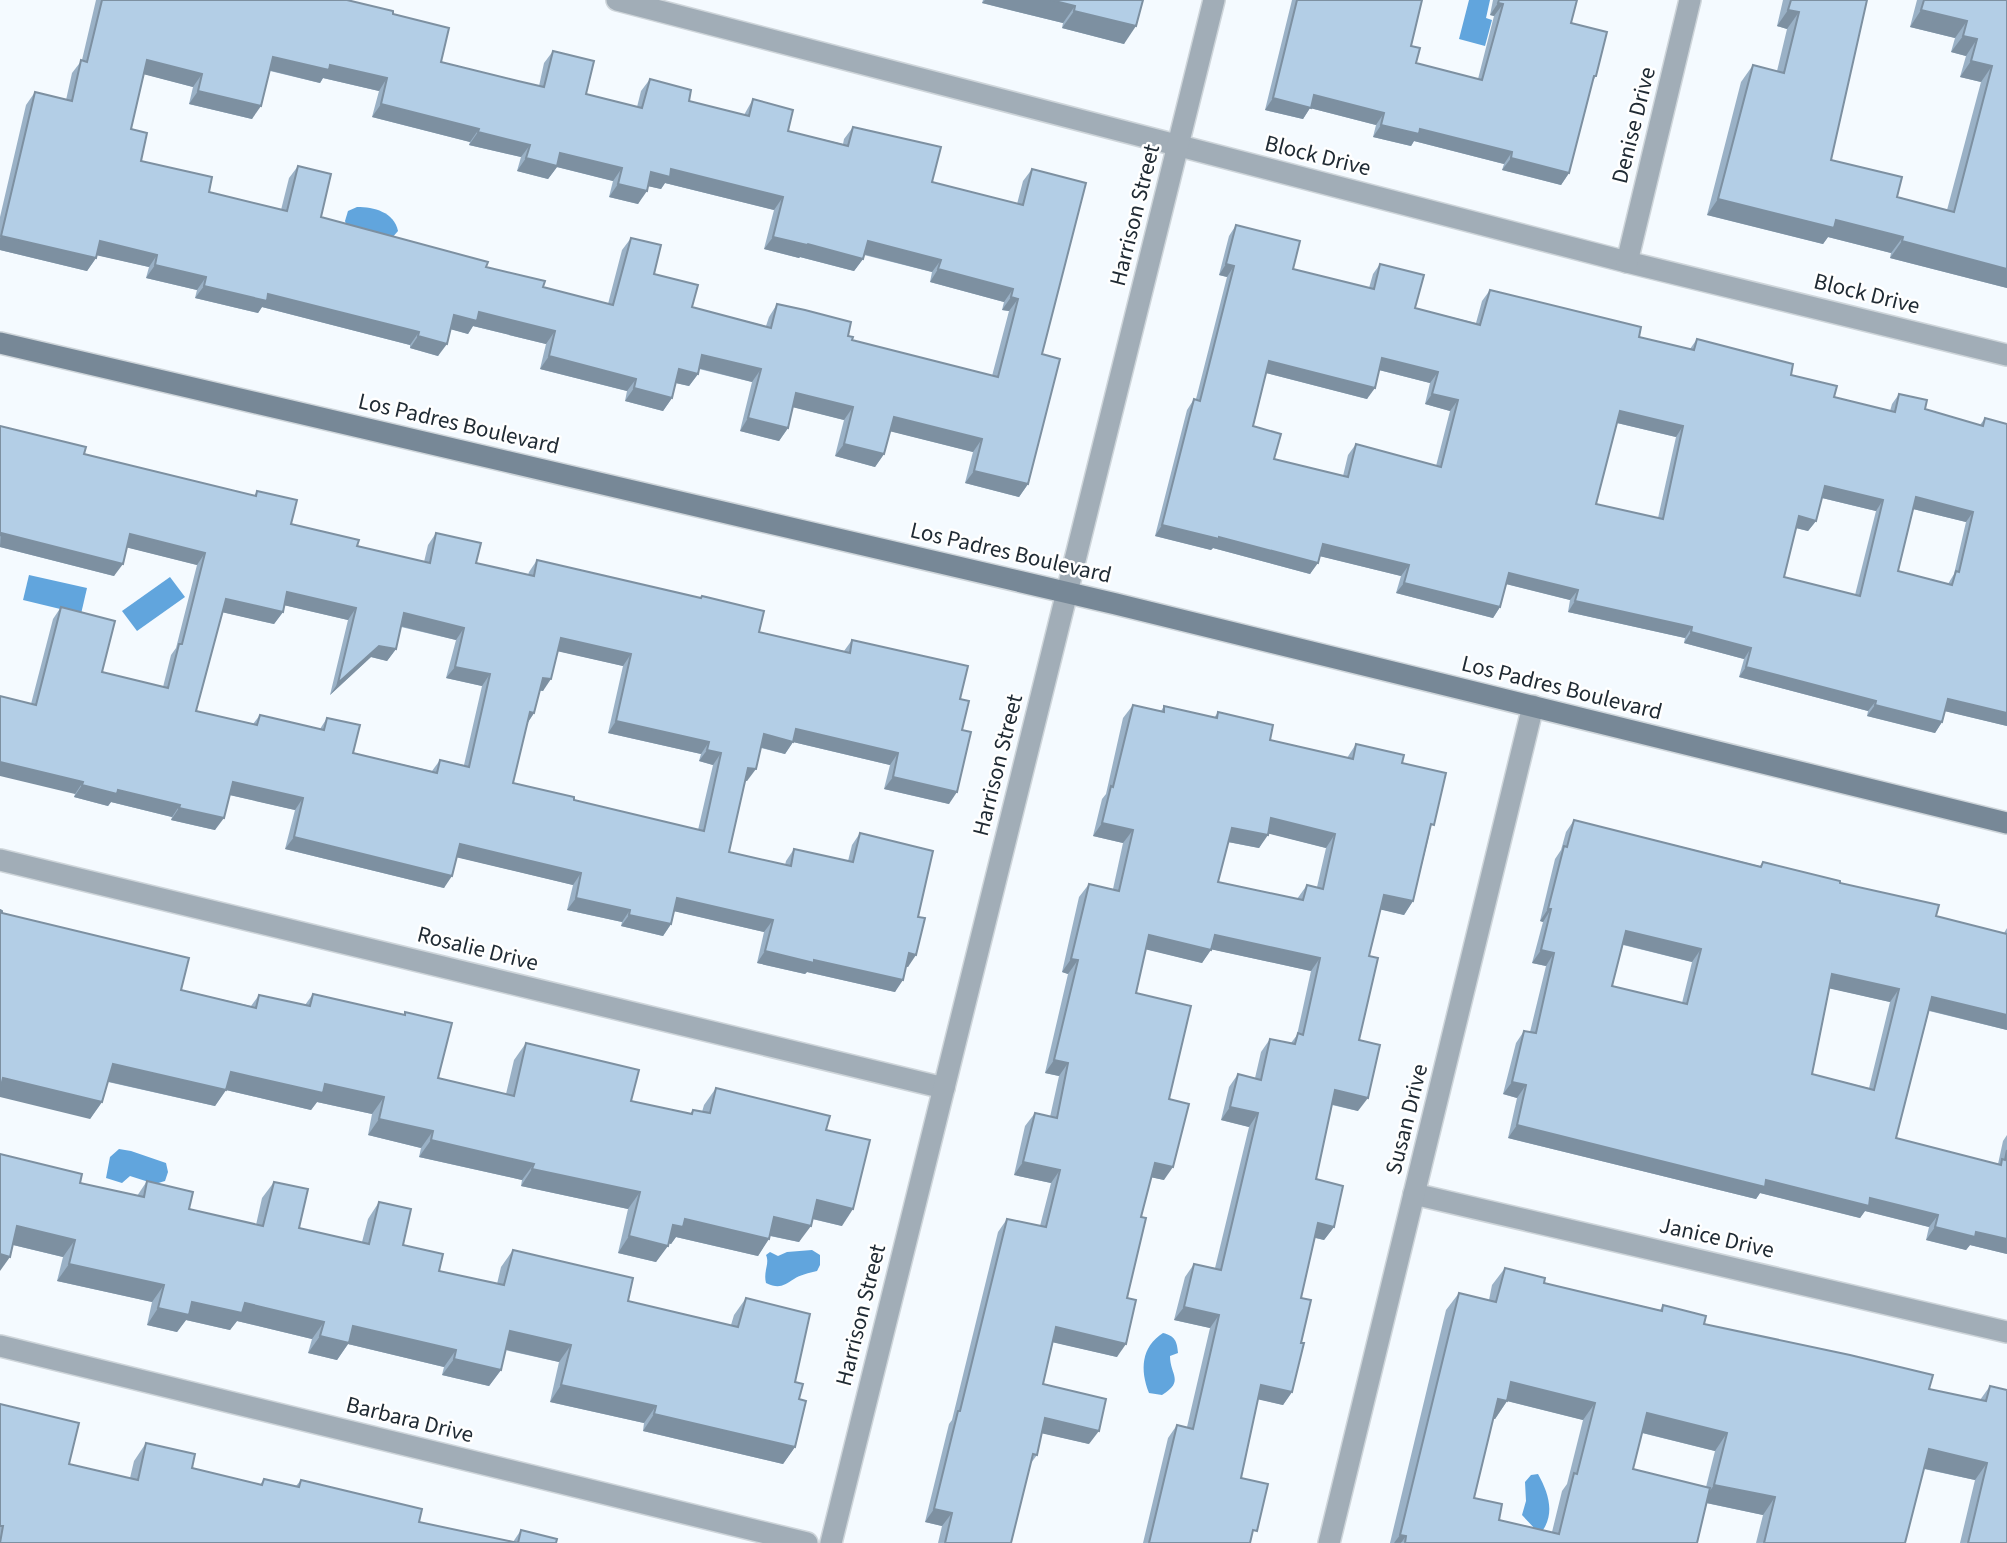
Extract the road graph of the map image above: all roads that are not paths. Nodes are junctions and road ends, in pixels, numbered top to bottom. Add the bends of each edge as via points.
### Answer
1 (617, 0) edge
2 (1214, 0) edge
3 (1690, 0) edge
4 (1178, 146) junction
5 (1627, 262) junction
6 (0, 343) edge
7 (2007, 355) edge
8 (1067, 592) junction
9 (1533, 706) junction
10 (2007, 823) edge
11 (0, 860) edge
12 (944, 1088) junction
13 (1414, 1194) junction
14 (2007, 1332) edge
15 (0, 1346) edge
16 (807, 1543) edge
17 (831, 1543) edge
18 (1329, 1543) edge

1 - 4 street, Block Drive
2 - 4 street, Harrison Street
3 - 5 street, Denise Drive
4 - 5 street, Block Drive
4 - 8 street, Harrison Street
5 - 7 street, Block Drive
6 - 8 street, Los Padres Boulevard
8 - 9 street, Los Padres Boulevard
8 - 12 street, Harrison Street
9 - 10 street, Los Padres Boulevard
9 - 13 street, Susan Drive
11 - 12 street, Rosalie Drive
12 - 17 street, Harrison Street
13 - 14 street, Janice Drive
13 - 18 street, Susan Drive
15 - 16 street, Barbara Drive

